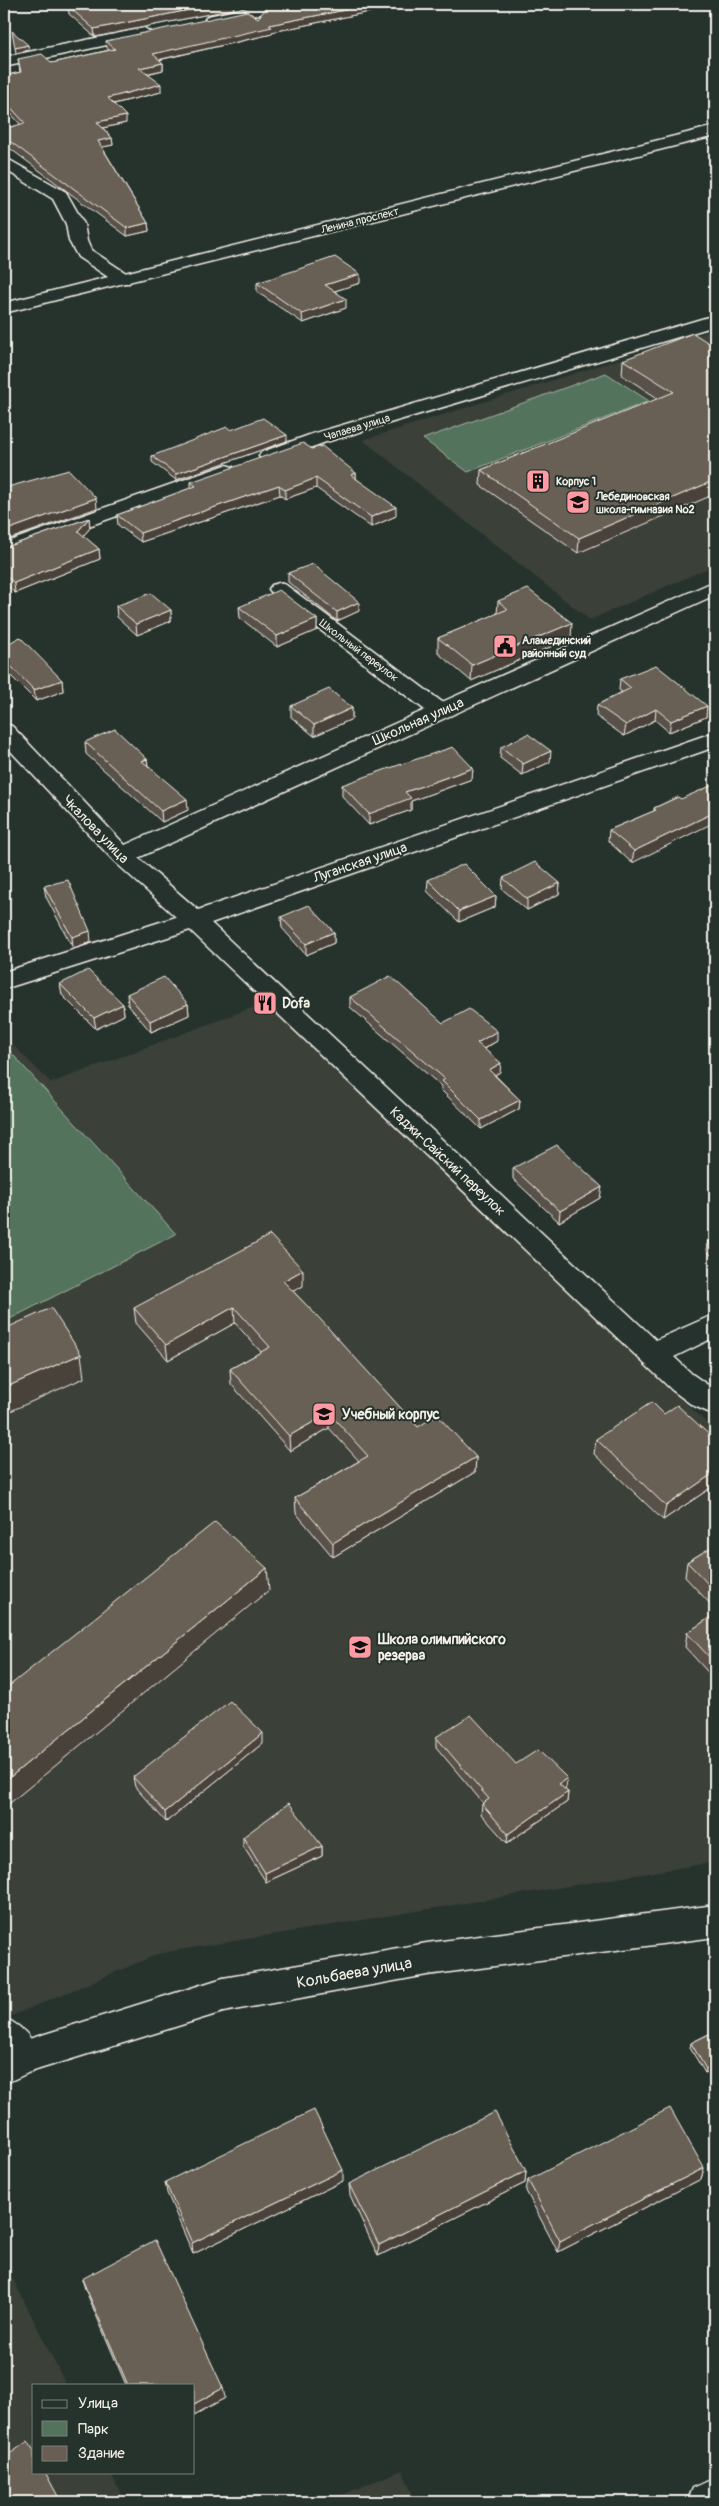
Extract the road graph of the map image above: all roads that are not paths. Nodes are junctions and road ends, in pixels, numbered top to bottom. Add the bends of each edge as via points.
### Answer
1 (287, 4) edge
2 (199, 22) edge
3 (160, 30) edge
4 (4, 62) edge
5 (715, 130) edge
6 (4, 162) edge
7 (123, 279) junction
8 (4, 308) edge
9 (715, 320) edge
10 (4, 550) edge
11 (715, 587) edge
12 (279, 589) edge
13 (440, 711) junction
14 (4, 731) edge
15 (715, 739) edge
16 (122, 856) junction
17 (194, 920) junction
18 (4, 981) edge
19 (715, 1326) edge
20 (653, 1354) junction
21 (715, 1402) edge
22 (715, 1921) edge
23 (10, 2053) edge
24 (715, 2498) edge
25 (708, 2502) edge

1 - 2 street
3 - 4 street
5 - 7 street, Ленина проспект
6 - 7 street via 60,196 75,224 84,253
7 - 8 street, Ленина проспект
9 - 10 street, Чапаева улица via 319,438
11 - 13 street, Школьная улица
12 - 13 street, Школьный переулок
13 - 16 street, Школьная улица
14 - 16 street, Чкалова улица
15 - 17 street, Луганская улица
16 - 17 street, Чкалова улица
17 - 18 street, Луганская улица
17 - 20 street, Каджи-Сайский переулок
19 - 20 street
20 - 21 street, Каджи-Сайский переулок via 682,1382
22 - 23 street, Кольбаева улица via 427,1959 223,1995
24 - 25 street

